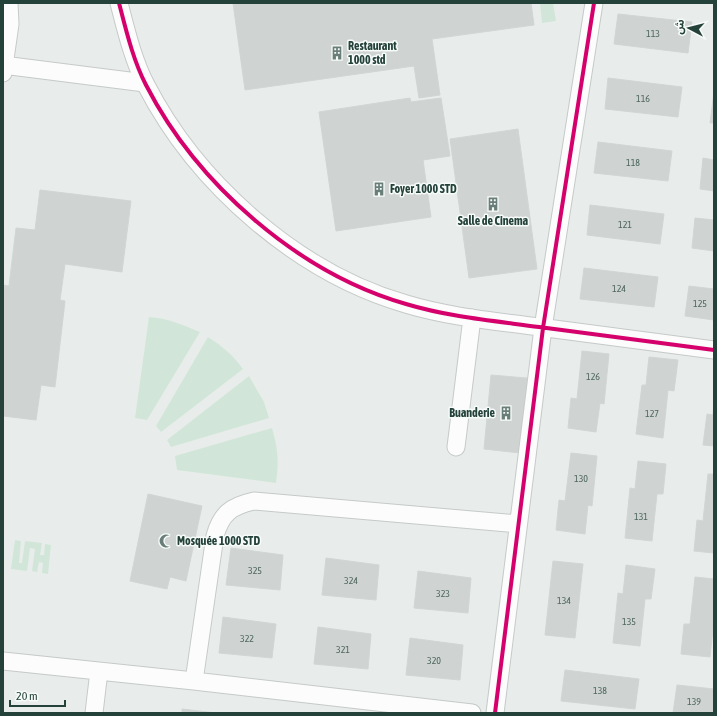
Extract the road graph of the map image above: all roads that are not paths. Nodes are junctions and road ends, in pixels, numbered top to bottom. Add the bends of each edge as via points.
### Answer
1 (9, 3) edge
2 (119, 3) edge
3 (594, 3) edge
4 (3, 68) edge
5 (145, 83) junction
6 (472, 318) junction
7 (544, 328) junction
8 (714, 350) edge
9 (456, 447) dead end
10 (518, 524) junction
11 (3, 661) edge
12 (99, 671) junction
13 (194, 681) junction
14 (94, 713) edge
15 (472, 713) edge
16 (495, 713) edge

1 - 4 street via 10,24
2 - 5 street via 132,51
3 - 7 street
4 - 5 street
5 - 6 street via 170,126 201,167 242,208 302,256 342,279 382,296 406,304
6 - 7 street
6 - 9 street
7 - 8 street
7 - 10 street
10 - 13 street via 254,501 243,503 225,515 215,536
10 - 16 street
11 - 12 street
12 - 13 street
12 - 14 street
13 - 15 street

